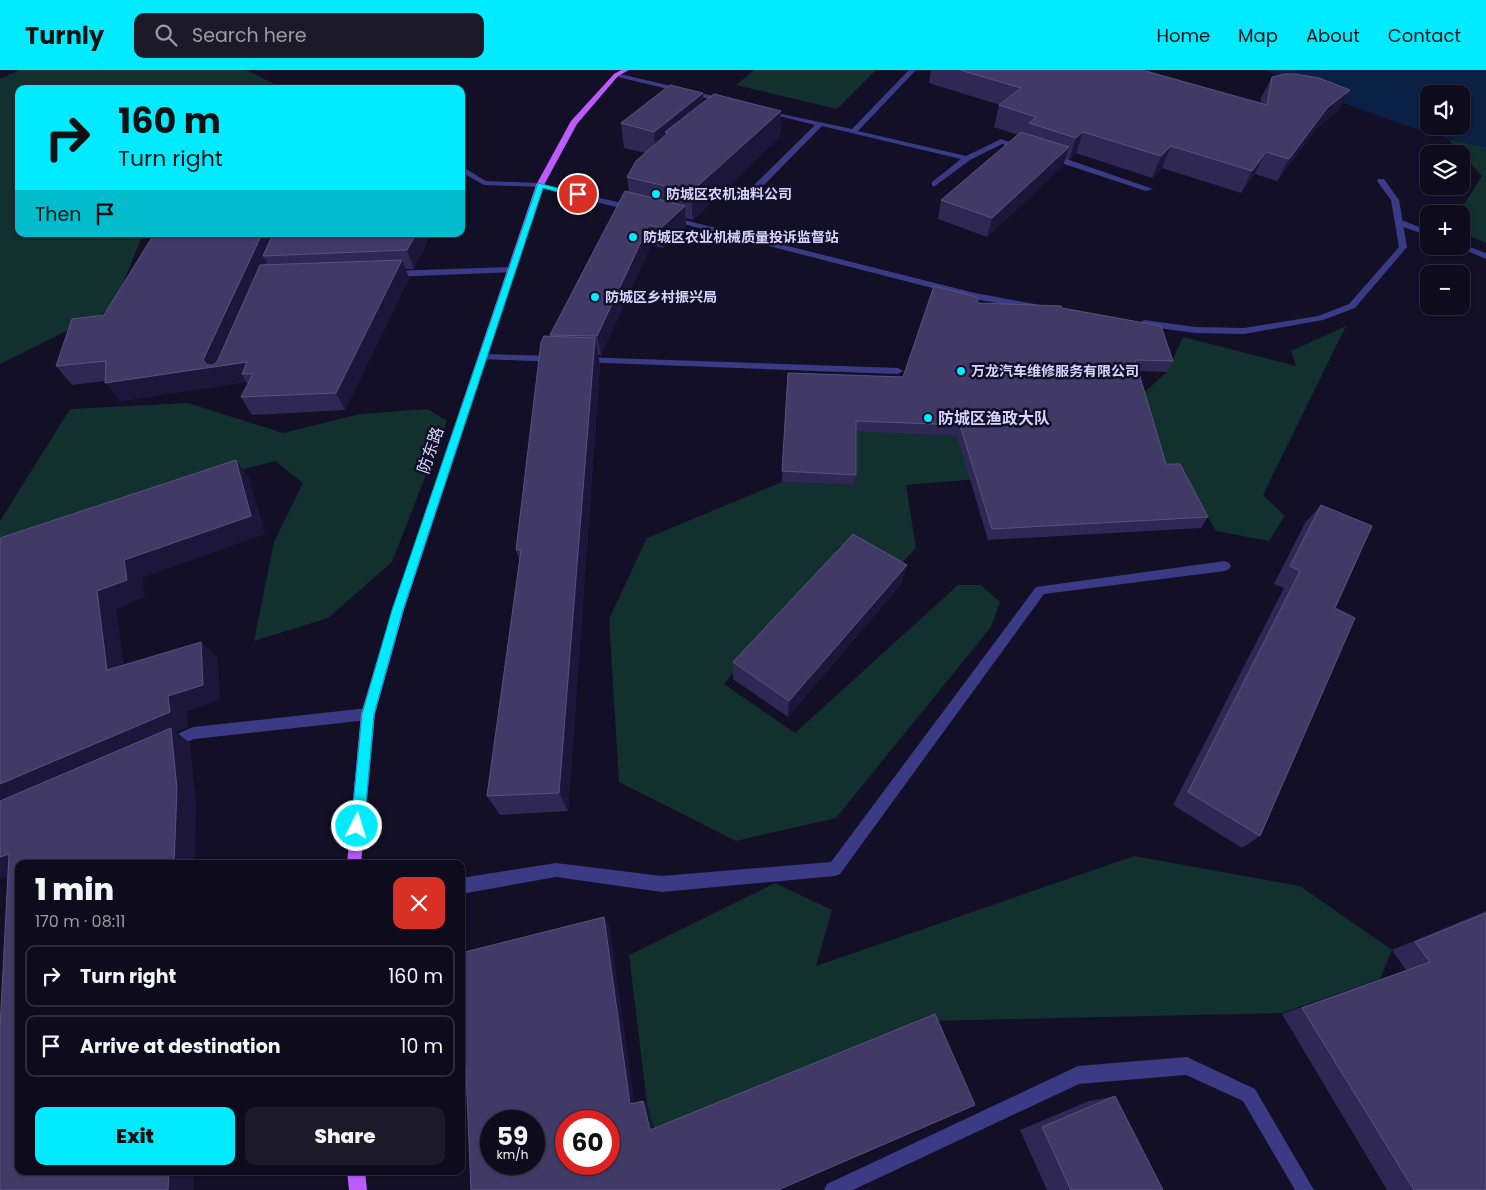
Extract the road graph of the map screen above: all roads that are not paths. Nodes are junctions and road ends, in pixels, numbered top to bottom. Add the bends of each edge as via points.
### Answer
1 (626, 70) edge
2 (913, 70) edge
3 (616, 76) junction
4 (723, 108) edge
5 (757, 109) edge
6 (820, 124) junction
7 (854, 132) junction
8 (1028, 150) edge
9 (1038, 153) edge
10 (967, 158) junction
11 (465, 171) edge
12 (1381, 181) dead end
13 (935, 184) dead end
14 (540, 185) junction
15 (756, 188) dead end
16 (1149, 189) dead end
17 (646, 212) edge
18 (666, 217) edge
19 (1401, 224) junction
20 (1420, 231) edge
21 (1470, 250) edge
22 (1486, 256) edge
23 (512, 270) junction
24 (383, 275) edge
25 (1048, 309) edge
26 (1134, 322) edge
27 (482, 357) junction
28 (898, 371) dead end
29 (1225, 566) dead end
30 (368, 714) junction
31 (158, 748) edge
32 (354, 860) edge
33 (465, 885) edge
34 (356, 1175) edge
35 (358, 1190) edge
36 (833, 1190) edge
37 (1305, 1190) edge

1 - 3 main road, 防东路
2 - 7 street
3 - 4 street via 730,102
3 - 14 main road, 防东路 via 574,123
5 - 6 street
6 - 7 street
6 - 15 street
7 - 10 street
8 - 10 street via 1001,140
9 - 16 street
10 - 13 street
11 - 14 street via 484,184
12 - 19 street via 1395,200
14 - 17 street
14 - 23 main road, 防东路
18 - 25 street via 974,296
19 - 20 street
19 - 26 street via 1403,247 1381,274 1352,306 1320,318 1244,331 1195,330
21 - 22 street
23 - 24 street
23 - 27 main road, 防东路
27 - 28 street
27 - 30 main road, 防东路 via 398,610
29 - 33 street via 1040,590 835,869 662,884 556,870
30 - 31 street via 194,733
30 - 32 main road, 防东路
34 - 35 main road
36 - 37 street via 1078,1075 1187,1066 1249,1095

